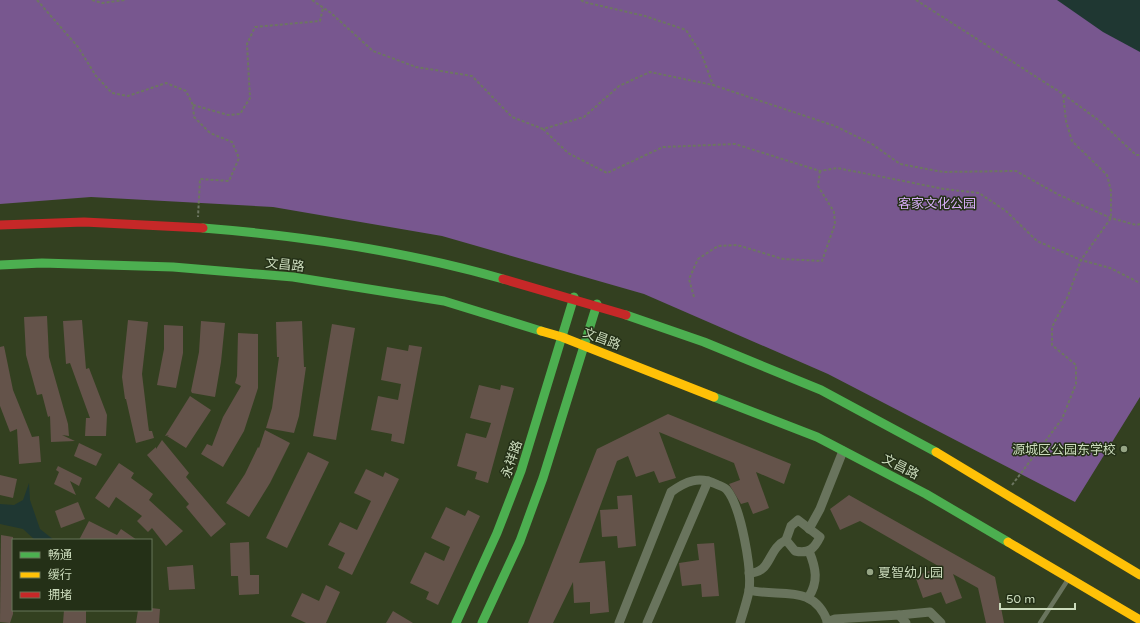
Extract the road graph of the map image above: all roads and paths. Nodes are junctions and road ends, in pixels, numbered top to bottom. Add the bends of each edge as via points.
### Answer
1 (37, 0) edge
2 (92, 0) edge
3 (125, 0) edge
4 (312, 0) edge
5 (581, 0) edge
6 (916, 0) edge
7 (323, 8) junction
8 (713, 85) junction
9 (1063, 94) junction
10 (193, 105) junction
11 (543, 129) junction
12 (1140, 156) edge
13 (820, 171) junction
14 (1111, 218) junction
15 (0, 224) edge
16 (1140, 224) edge
17 (198, 227) junction
18 (1081, 260) junction
19 (0, 265) edge
20 (1140, 283) edge
21 (574, 297) junction
22 (694, 297) dead end
23 (597, 304) junction
24 (562, 337) junction
25 (584, 345) junction
26 (843, 451) junction
27 (708, 481) junction
28 (1006, 494) junction
29 (809, 529) junction
30 (786, 540) junction
31 (809, 551) junction
32 (749, 573) junction
33 (1140, 575) edge
34 (1070, 577) junction
35 (749, 590) junction
36 (808, 598) junction
37 (899, 615) junction
38 (1140, 620) edge
39 (827, 622) edge
40 (456, 623) edge
41 (482, 623) edge
42 (618, 623) edge
43 (647, 623) edge
44 (740, 623) edge
45 (906, 623) edge
46 (941, 623) edge
47 (1040, 623) edge

1 - 10 path via 78,47 96,76 112,93 128,96 166,83 186,91
2 - 3 path via 102,3
4 - 7 path
5 - 8 path via 645,16 686,30 702,55
6 - 9 path
7 - 10 path via 320,21 255,27 247,44 250,98 240,114 228,115
7 - 11 path via 373,51 416,67 472,76 512,117
8 - 11 path via 650,72 619,86 584,117
8 - 14 path via 835,126 872,144 900,164 943,172 1016,171
9 - 12 path via 1101,122
9 - 14 path via 1066,121 1072,141 1107,175 1111,191
10 - 17 path via 194,117 210,133 232,142 239,158 229,181 200,179
11 - 13 path via 568,153 607,173 663,147 735,144
13 - 18 path via 837,168 944,189 979,193 1006,211 1037,241
13 - 22 path via 818,186 834,212 835,224 822,261 783,259 737,245 718,246 698,259 689,279
14 - 16 path
14 - 18 path
15 - 17 street, 文昌路 via 134,222
17 - 21 street, 文昌路 via 344,243 456,267
18 - 20 path via 1110,268
18 - 28 path via 1068,296 1052,327 1052,345 1076,365 1076,384 1062,419
19 - 24 street, 文昌路 via 173,267 293,277 444,301
21 - 23 street, 文昌路
21 - 24 street, 永祥路
23 - 25 street
23 - 28 street, 文昌路 via 709,343 832,394
24 - 25 street, 文昌路
24 - 40 street, 永祥路 via 521,471 497,533
25 - 26 street, 文昌路 via 817,437
25 - 41 street via 543,478 520,541
26 - 29 street
26 - 34 street, 文昌路 via 926,494
27 - 32 street via 726,489 733,500 742,527
27 - 42 street via 692,480 672,492
27 - 43 street
28 - 33 street, 文昌路
29 - 30 street via 798,520 792,526
29 - 31 street via 820,537
30 - 31 street via 796,551
30 - 32 street via 779,543 764,568 757,573
31 - 36 street via 816,573 816,584
32 - 35 street
34 - 38 street, 文昌路
34 - 47 lane
35 - 36 street via 766,593 792,592
35 - 44 street
36 - 39 street via 818,606
37 - 39 street via 835,619
37 - 45 street
37 - 46 street via 930,612

